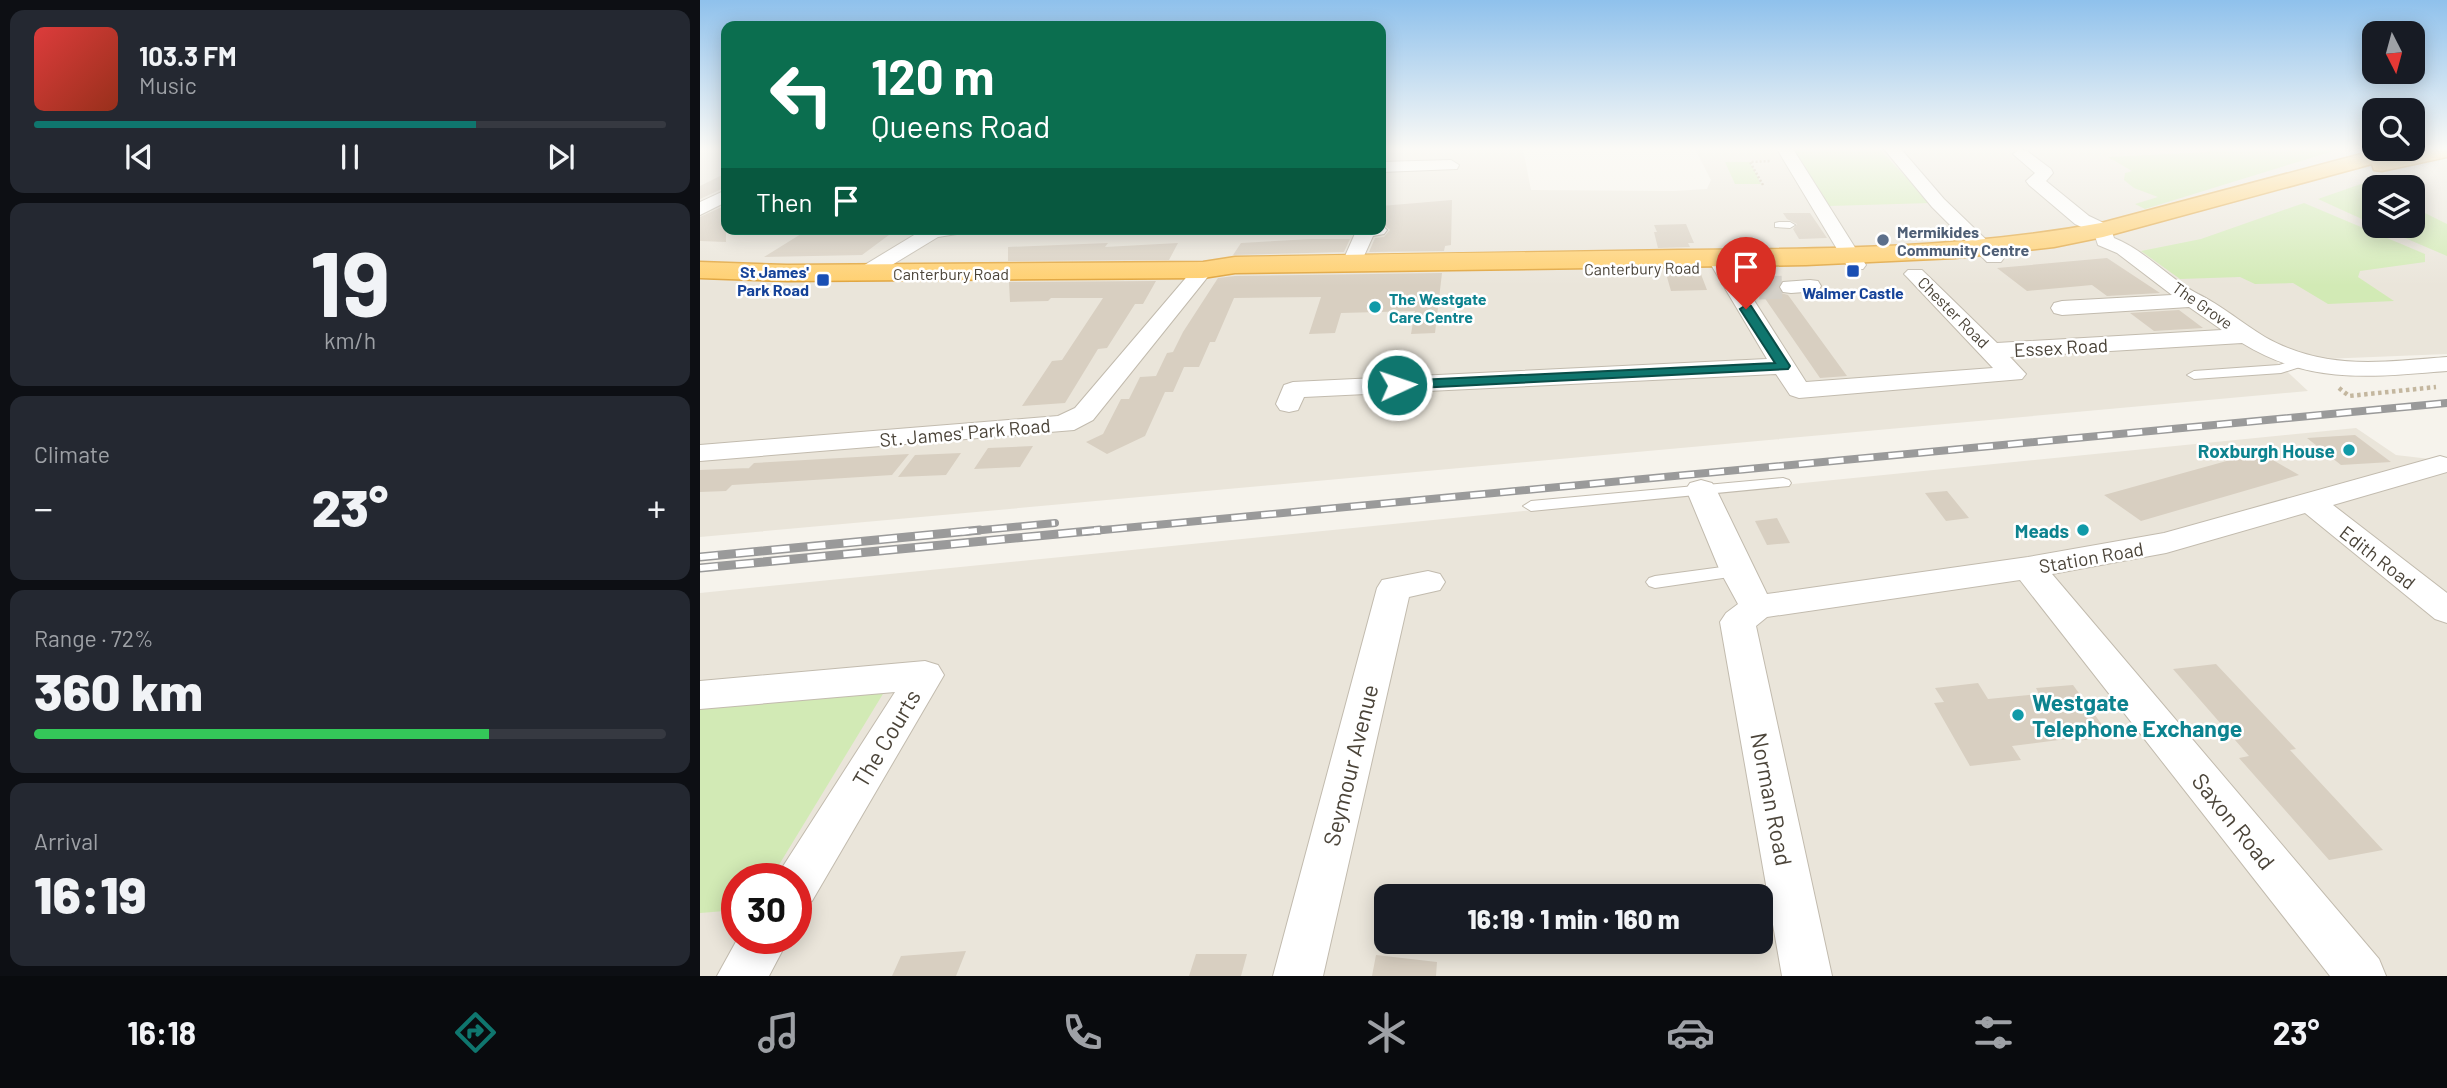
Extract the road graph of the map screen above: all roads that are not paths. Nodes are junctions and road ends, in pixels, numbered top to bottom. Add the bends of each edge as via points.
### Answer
1 (1809, 195) edge
2 (1934, 195) edge
3 (2051, 195) edge
4 (2241, 195) edge
5 (2265, 195) edge
6 (721, 198) edge
7 (700, 211) edge
8 (721, 216) edge
9 (928, 235) edge
10 (1364, 235) edge
11 (2104, 236) junction
12 (1988, 254) junction
13 (1853, 260) junction
14 (1352, 263) junction
15 (1465, 266) junction
16 (700, 270) edge
17 (1203, 270) junction
18 (1725, 271) junction
19 (865, 273) junction
20 (1915, 274) dead end
21 (1759, 288) tunnel mouth
22 (2196, 300) junction
23 (2062, 308) dead end
24 (2248, 336) junction
25 (1992, 351) junction
26 (2303, 363) junction
27 (2447, 364) edge
28 (1783, 366) junction
29 (2194, 375) dead end
30 (1289, 404) dead end
31 (700, 453) edge
32 (2443, 459) edge
33 (1783, 483) dead end
34 (1701, 489) junction
35 (2310, 502) junction
36 (1531, 506) dead end
37 (2028, 568) junction
38 (1737, 571) junction
39 (1428, 582) dead end
40 (1655, 582) dead end
41 (2447, 611) edge
42 (1747, 614) junction
43 (700, 695) edge
44 (810, 863) edge
45 (755, 954) edge
46 (742, 976) edge
47 (1298, 976) edge
48 (1807, 976) edge
49 (2361, 976) edge

1 - 13 street via 1824,224
2 - 12 street
3 - 11 street, The Grove
4 - 11 highway, Canterbury Road
5 - 11 highway, Canterbury Road
6 - 7 street
7 - 8 street
9 - 19 street
10 - 14 street
11 - 12 highway, Canterbury Road
11 - 22 street, The Grove
12 - 13 highway, Canterbury Road
13 - 18 highway, Canterbury Road
14 - 15 highway, Canterbury Road
14 - 17 highway, Canterbury Road via 1234,265
15 - 17 highway, Canterbury Road via 1228,275
15 - 18 highway, Canterbury Road
16 - 19 highway, Canterbury Road
17 - 19 highway, Canterbury Road
17 - 31 street, St. James' Park Road via 1084,414 1064,424
18 - 21 street
18 - 28 street
20 - 25 street, Chester Road
22 - 23 street
22 - 24 street, The Grove
24 - 25 street, Essex Road
24 - 26 street, The Grove
25 - 28 street, Essex Road via 2013,374 1799,390
26 - 27 street, The Grove via 2350,370
26 - 29 lane
28 - 30 street via 1293,390
32 - 35 street, Station Road
33 - 34 lane
34 - 36 lane
34 - 38 street, Norman Road
35 - 37 street, Station Road via 2166,543
35 - 41 street, Edith Road
37 - 42 street, Station Road
37 - 49 street, Saxon Road
38 - 40 lane
38 - 42 street, Norman Road
39 - 47 street, Seymour Avenue via 1394,588
42 - 48 street, Norman Road
43 - 44 street, The Courts via 925,674
45 - 46 street

